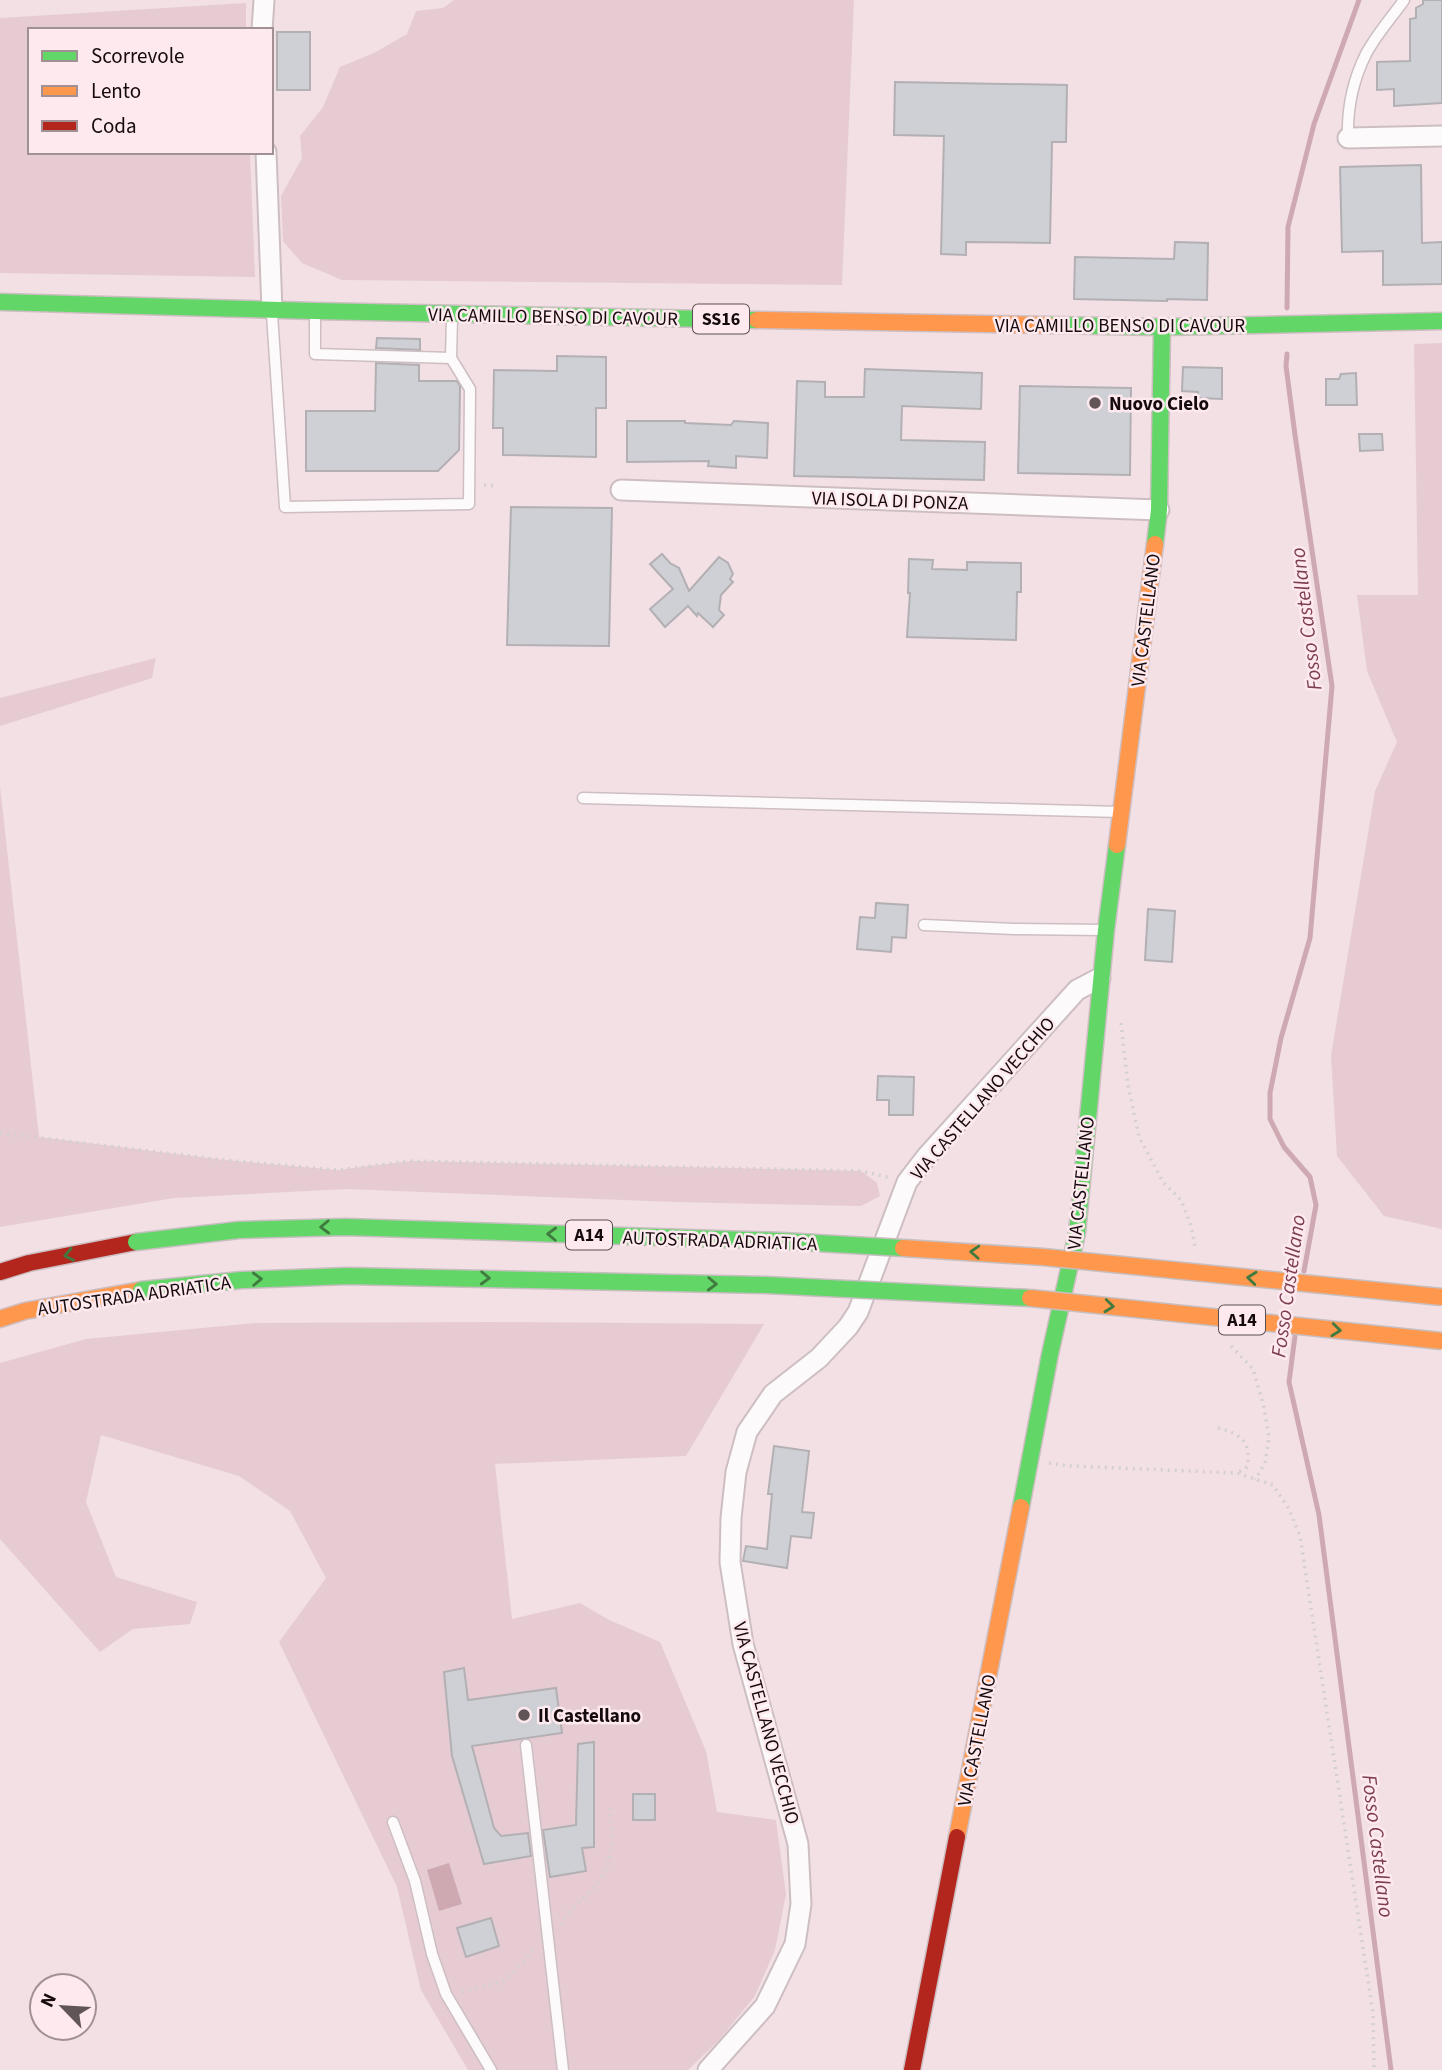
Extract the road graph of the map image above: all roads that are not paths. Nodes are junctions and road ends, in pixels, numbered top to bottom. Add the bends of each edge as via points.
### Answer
1 (264, 0) edge
2 (1404, 0) edge
3 (262, 28) edge
4 (1442, 136) edge
5 (1348, 138) joint
6 (266, 154) edge
7 (0, 302) edge
8 (272, 310) junction
9 (315, 311) junction
10 (452, 314) junction
11 (1442, 321) edge
12 (1162, 327) junction
13 (451, 358) junction
14 (621, 490) dead end
15 (1159, 510) junction
16 (583, 798) dead end
17 (1121, 812) junction
18 (924, 925) dead end
19 (1106, 930) junction
20 (1100, 978) junction
21 (0, 1272) edge
22 (1442, 1297) edge
23 (0, 1319) edge
24 (1442, 1340) edge
25 (526, 1745) dead end
26 (393, 1822) dead end
27 (491, 2070) edge
28 (563, 2070) edge
29 (708, 2070) edge
30 (912, 2070) edge

1 - 3 street
2 - 5 lane via 1366,53 1347,114
4 - 5 street
6 - 8 street
7 - 8 main road, VIA CAMILLO BENSO DI CAVOUR / SS16
8 - 9 main road, VIA CAMILLO BENSO DI CAVOUR / SS16
8 - 13 lane via 285,508 469,504 470,389
9 - 10 main road, VIA CAMILLO BENSO DI CAVOUR / SS16
9 - 13 lane via 315,354
10 - 12 main road, VIA CAMILLO BENSO DI CAVOUR / SS16
10 - 13 lane
11 - 12 main road, VIA CAMILLO BENSO DI CAVOUR / SS16
12 - 15 main road, VIA CASTELLANO
14 - 15 street, VIA ISOLA DI PONZA
15 - 17 main road, VIA CASTELLANO
16 - 17 lane
17 - 19 main road, VIA CASTELLANO
18 - 19 lane
19 - 20 main road, VIA CASTELLANO
20 - 29 street, VIA CASTELLANO VECCHIO via 1077,990 927,1156 907,1182 858,1312 819,1358 773,1394 747,1432 736,1472 730,1563 743,1644 799,1844 801,1904 795,1944 765,2006
20 - 30 main road, VIA CASTELLANO via 1077,1233
22 -> 21 main road, AUTOSTRADA ADRIATICA / A14, bridge via 1044,1256 782,1241 345,1227 239,1230 135,1242
23 -> 24 main road, AUTOSTRADA ADRIATICA / A14, bridge via 141,1290 242,1280 448,1276 1041,1299
25 - 28 lane
26 - 27 lane via 415,1881 446,1994

